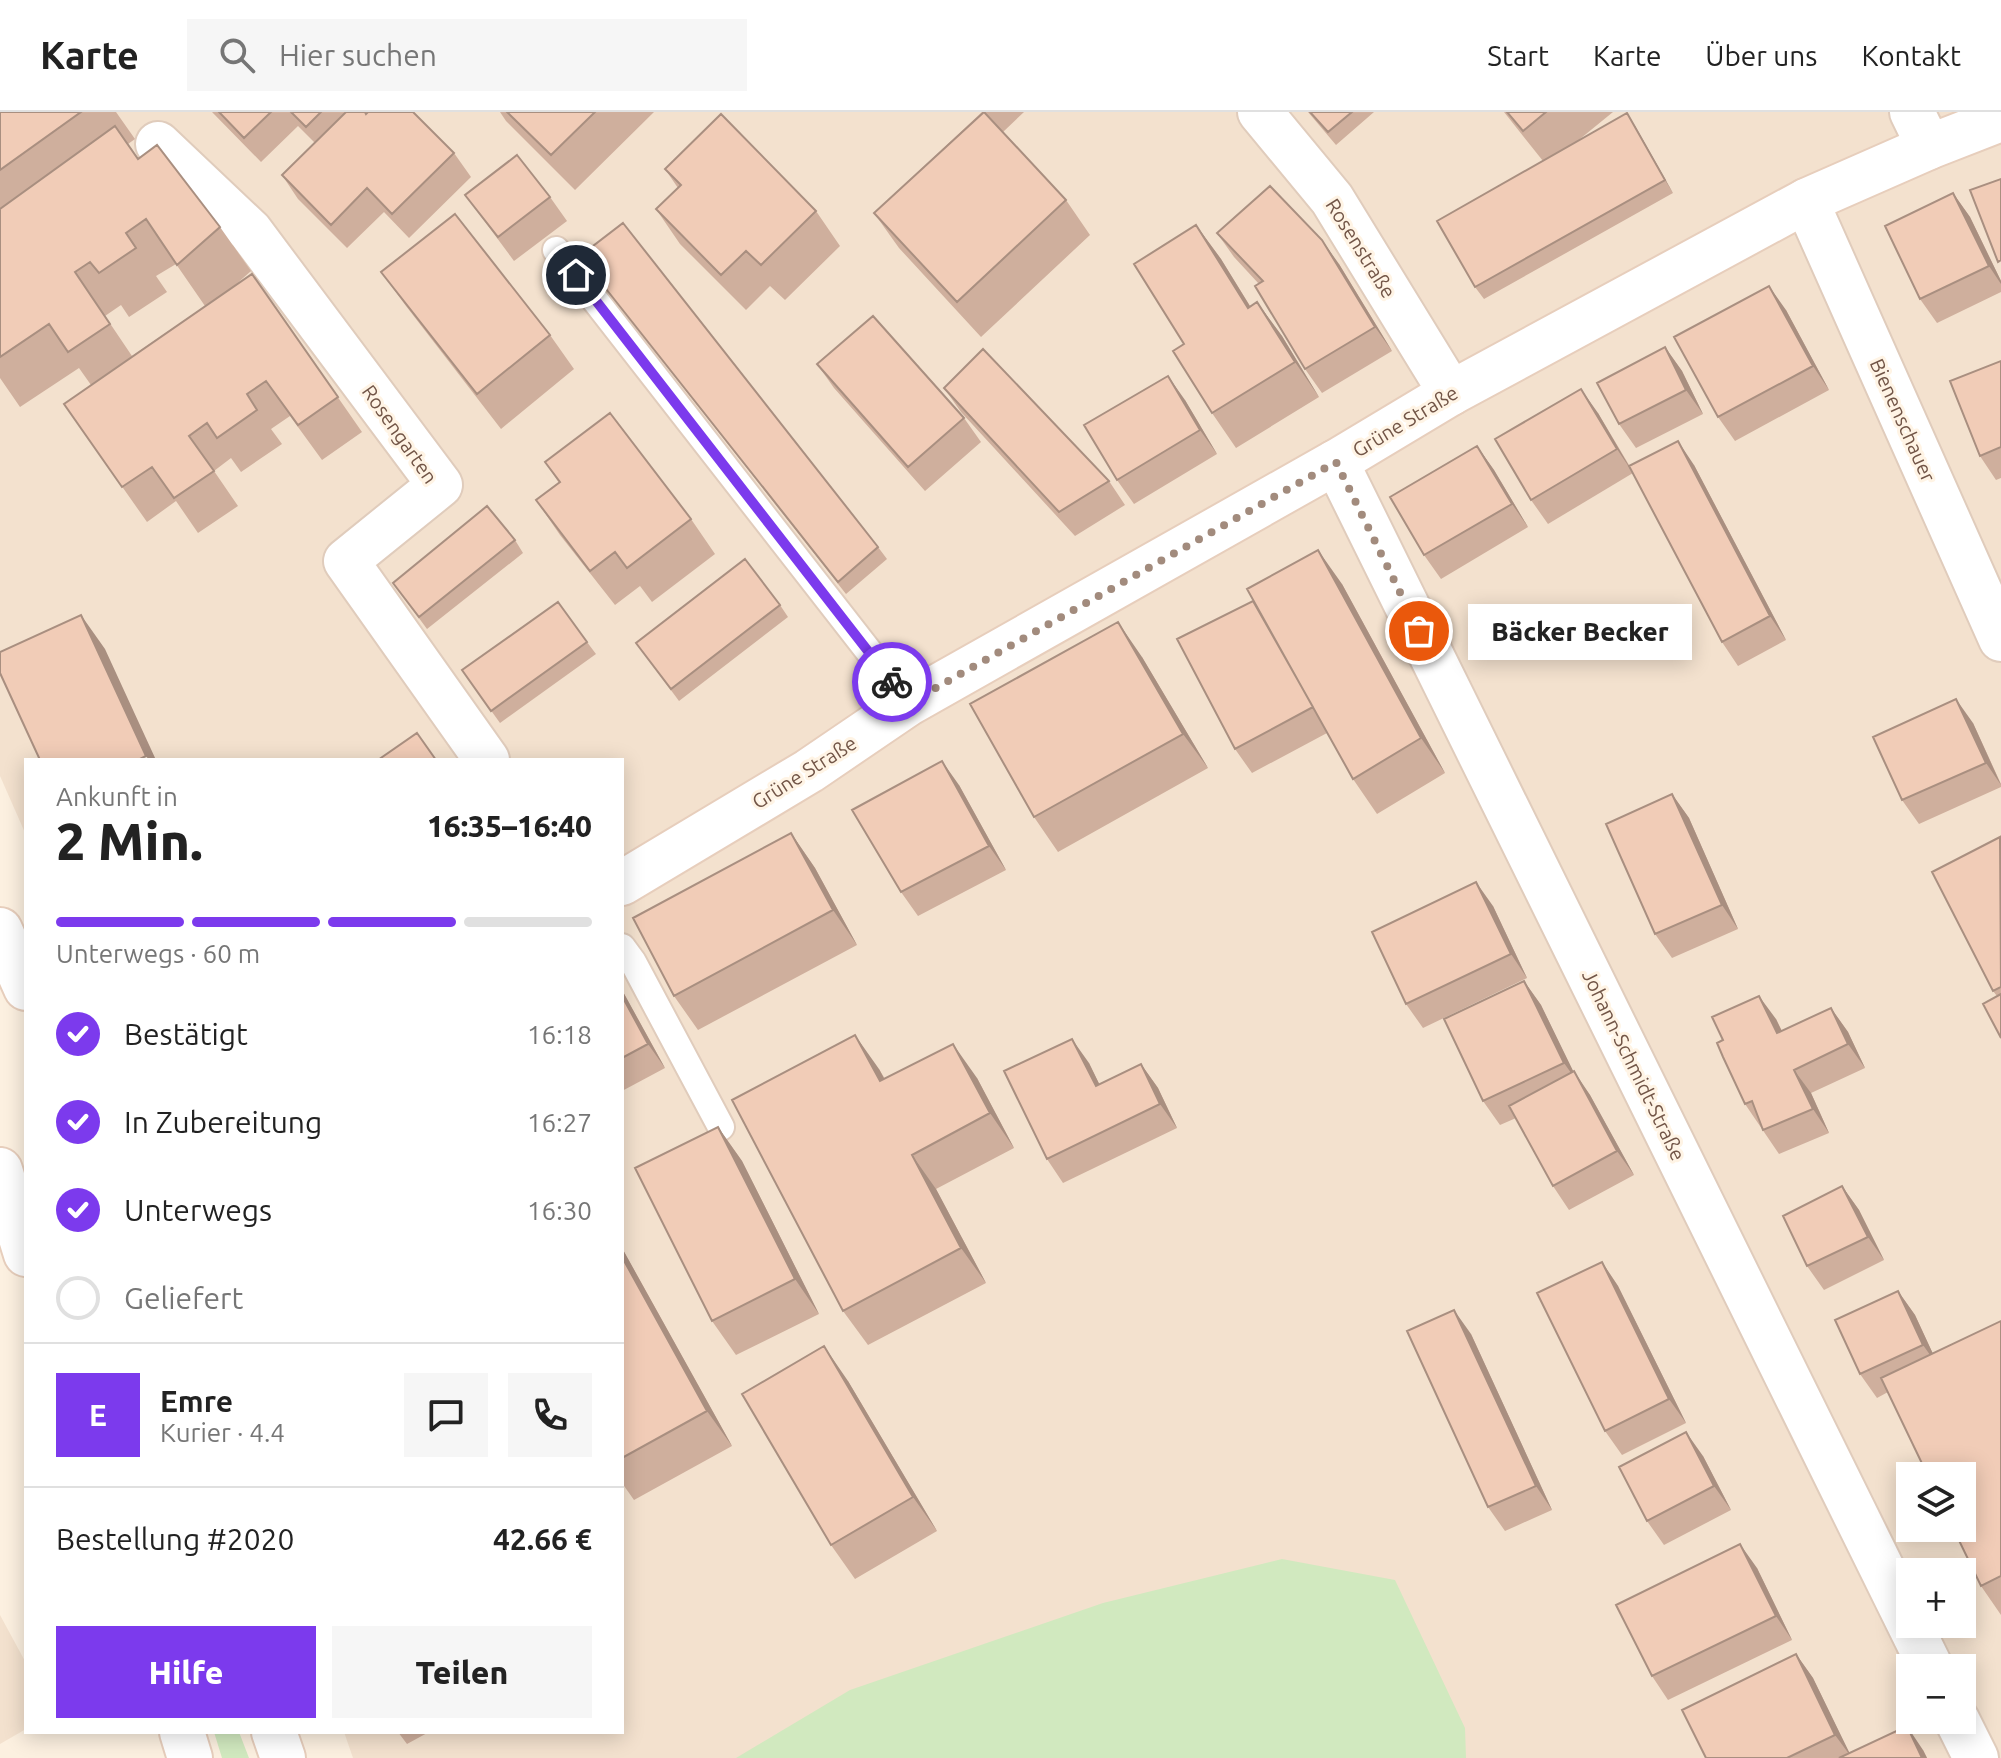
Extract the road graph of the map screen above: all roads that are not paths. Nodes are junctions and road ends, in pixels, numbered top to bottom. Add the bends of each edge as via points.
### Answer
1 (1260, 112) edge
2 (2001, 119) edge
3 (1920, 130) edge
4 (158, 144) edge
5 (1806, 201) junction
6 (556, 250) dead end
7 (1451, 393) junction
8 (1336, 462) junction
9 (2001, 639) edge
10 (909, 703) junction
11 (486, 758) edge
12 (624, 882) edge
13 (0, 930) edge
14 (624, 950) edge
15 (24, 984) edge
16 (721, 1127) edge
17 (0, 1170) edge
18 (17, 1237) edge
19 (1924, 1654) edge
20 (183, 1734) edge
21 (275, 1734) edge
22 (1964, 1734) edge
23 (190, 1758) edge
24 (283, 1758) edge
25 (1976, 1758) edge

1 - 7 street, Rosenstraße via 1332,199
2 - 3 street, Grüne Straße
3 - 5 street, Grüne Straße
4 - 11 street, Rosengarten via 250,231 440,485 346,561
5 - 7 street, Grüne Straße
5 - 9 street, Bienenschauer
6 - 10 lane
7 - 8 street, Grüne Straße
8 - 10 street, Grüne Straße
8 - 19 street, Johann-Schmidt-Straße
10 - 12 street, Grüne Straße via 809,771
13 - 15 street
14 - 16 lane
17 - 18 street
20 - 23 street
21 - 24 street
22 - 25 street

